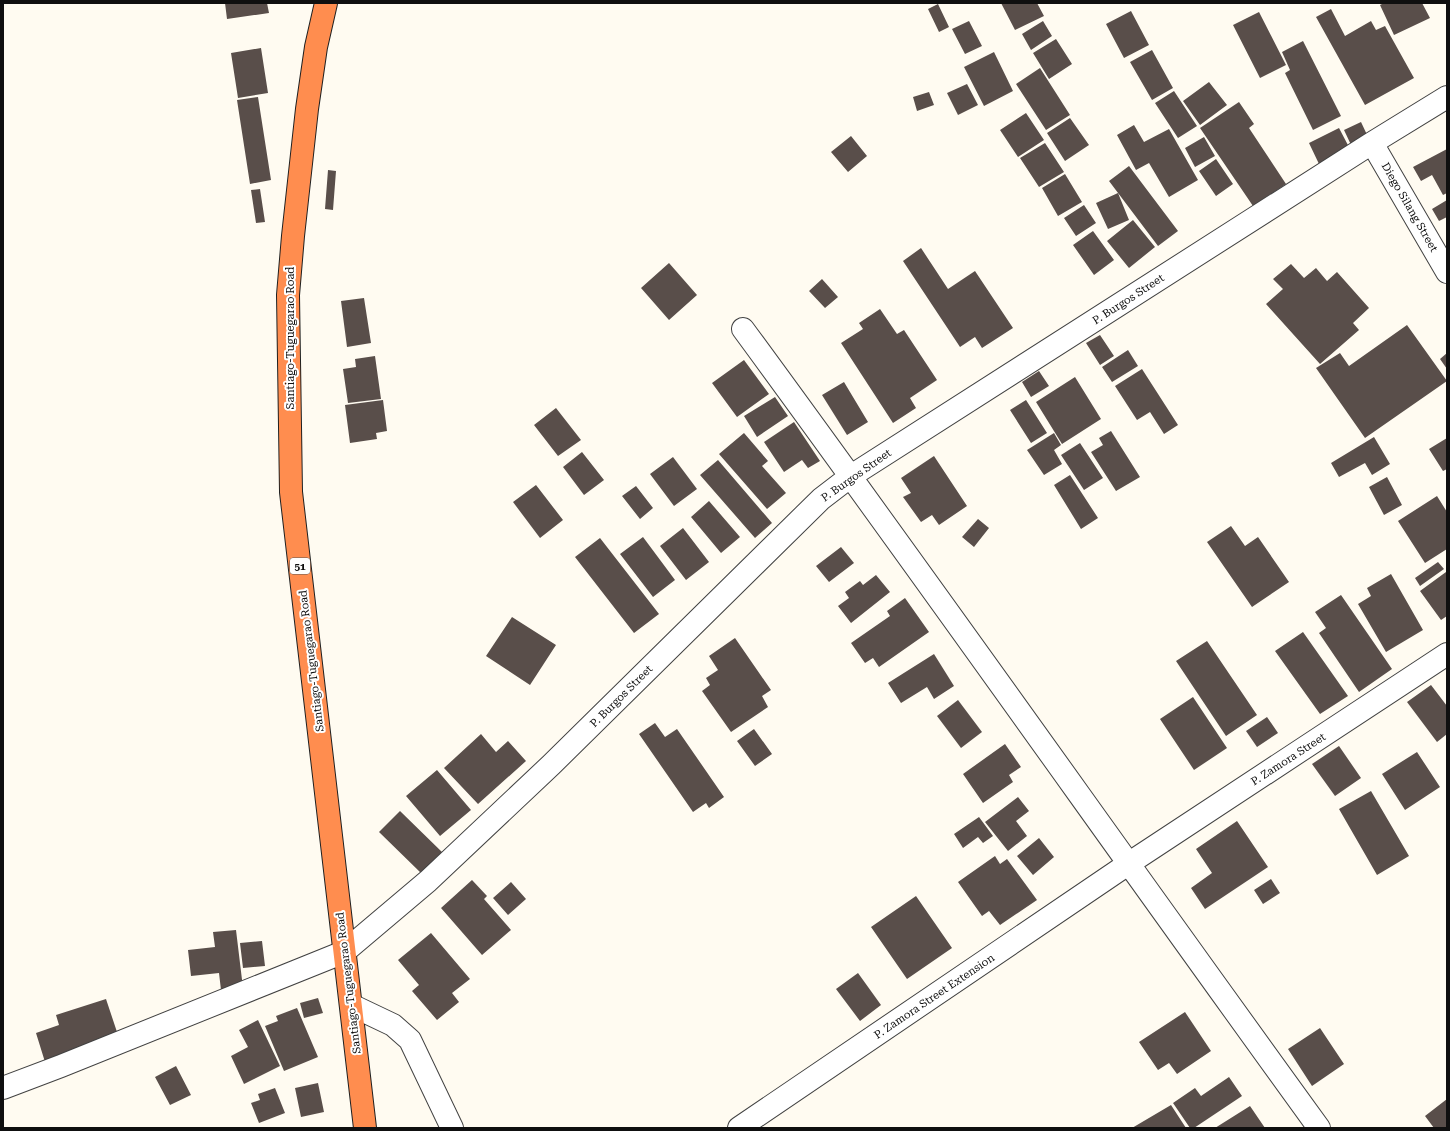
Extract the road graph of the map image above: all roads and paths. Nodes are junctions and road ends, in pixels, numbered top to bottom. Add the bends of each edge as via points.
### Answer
1 (326, 3) edge
2 (1447, 97) edge
3 (1372, 143) junction
4 (1447, 272) edge
5 (743, 328) dead end
6 (851, 476) junction
7 (1447, 654) edge
8 (1128, 864) junction
9 (344, 952) junction
10 (351, 1005) junction
11 (3, 1088) edge
12 (365, 1128) edge
13 (452, 1128) edge
14 (739, 1128) edge
15 (1319, 1128) edge

1 - 9 highway, Santiago-Tuguegarao Road / 51 via 316,47 307,109 289,287 291,484
2 - 3 street, P. Burgos Street
3 - 4 street, Diego Silang Street
3 - 6 street, P. Burgos Street
5 - 6 street
6 - 8 street
6 - 9 street, P. Burgos Street via 821,499 540,776 428,881
7 - 8 street, P. Zamora Street
8 - 14 street, P. Zamora Street Extension
8 - 15 street
9 - 10 highway, Santiago-Tuguegarao Road / 51
9 - 11 street, P. Burgos Street
10 - 12 highway, Santiago-Tuguegarao Road / 51
10 - 13 street via 393,1026 410,1040

